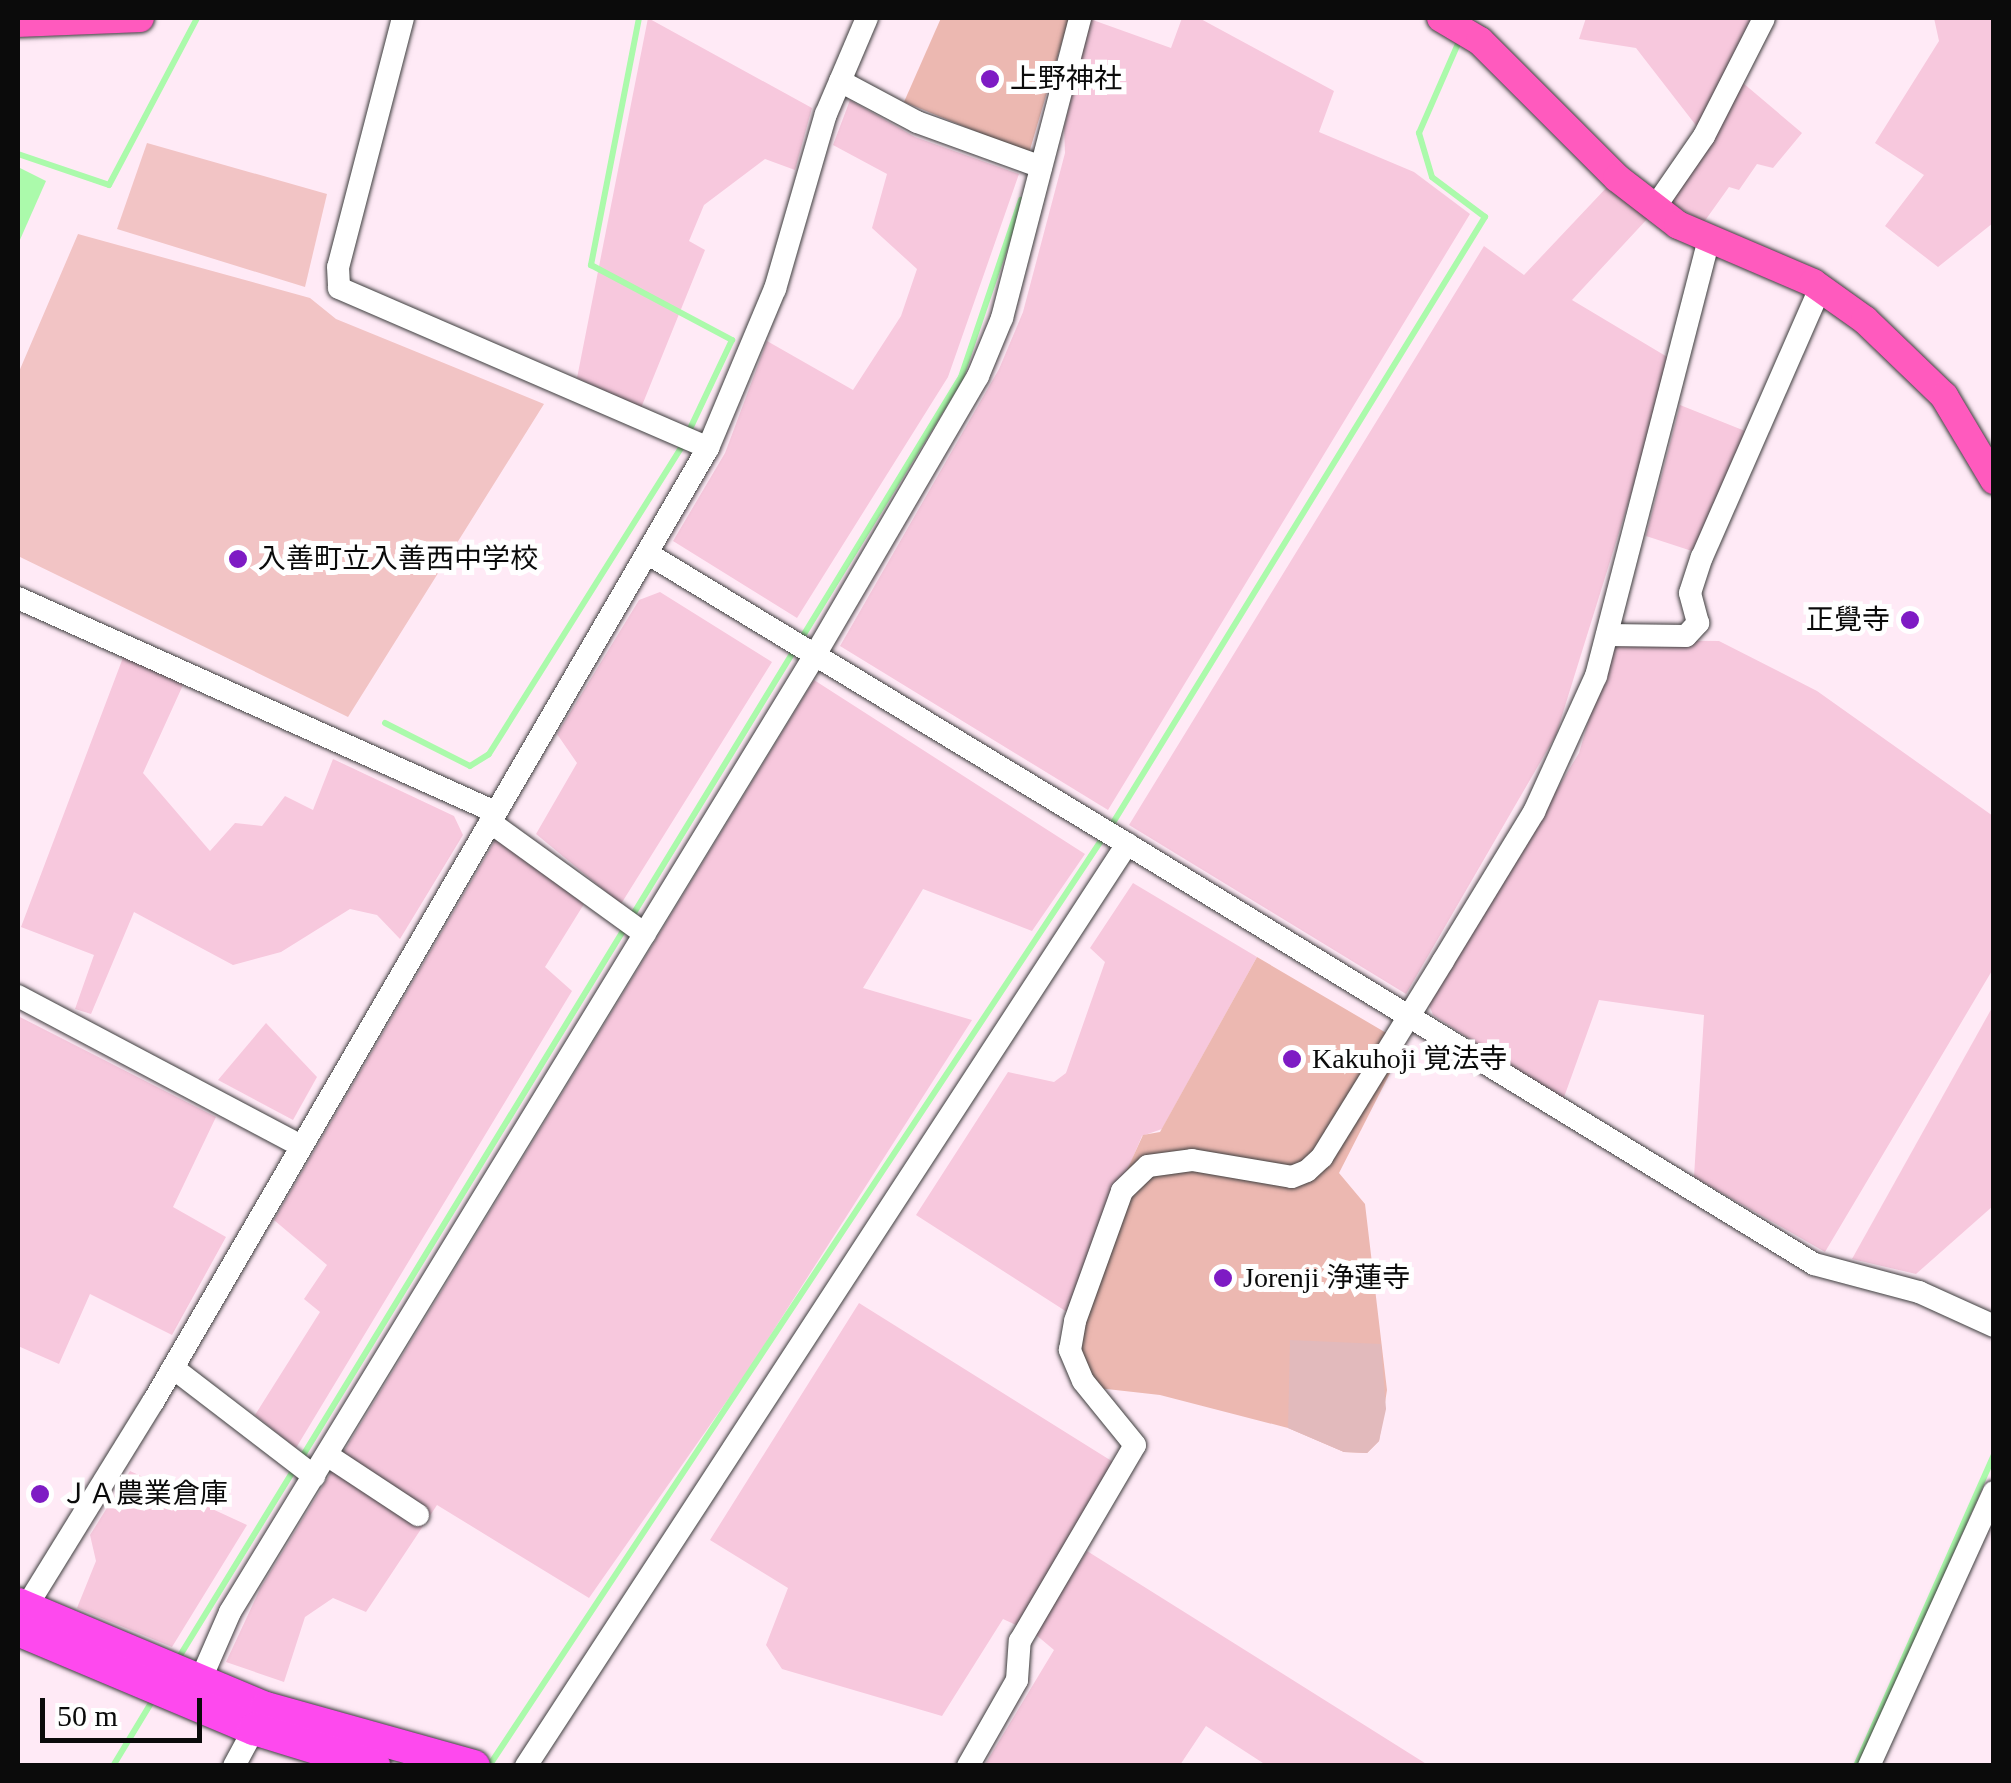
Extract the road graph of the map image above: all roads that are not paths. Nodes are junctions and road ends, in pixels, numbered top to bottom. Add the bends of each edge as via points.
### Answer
1 (140, 18) edge
2 (403, 18) edge
3 (867, 18) edge
4 (1080, 18) edge
5 (1441, 18) edge
6 (1764, 18) edge
7 (18, 23) edge
8 (840, 81) junction
9 (1041, 167) junction
10 (1655, 207) junction
11 (1708, 243) junction
12 (1820, 288) junction
13 (708, 448) junction
14 (1994, 480) edge
15 (650, 555) junction
16 (18, 598) edge
17 (1607, 635) junction
18 (816, 655) junction
19 (492, 817) junction
20 (1127, 844) junction
21 (645, 934) junction
22 (18, 996) edge
23 (1409, 1016) junction
24 (300, 1145) junction
25 (1994, 1326) edge
26 (174, 1368) junction
27 (326, 1455) junction
28 (314, 1476) junction
29 (1994, 1492) edge
30 (418, 1515) dead end
31 (19, 1616) edge
32 (195, 1691) junction
33 (254, 1729) junction
34 (234, 1766) edge
35 (374, 1766) edge
36 (474, 1766) edge
37 (526, 1766) edge
38 (968, 1766) edge
39 (1869, 1766) edge

1 - 7 main road
2 - 13 street via 338,267 339,288
3 - 8 street
4 - 9 street
5 - 10 main road via 1480,41
6 - 10 street via 1704,136
8 - 9 street via 917,122
8 - 13 street via 775,289
9 - 18 street via 1002,318 978,376
10 - 11 main road
11 - 12 main road
11 - 17 street
12 - 14 main road via 1928,378 1972,434
12 - 17 street via 1702,556 1690,594 1698,623 1686,636
13 - 15 street
15 - 18 street
15 - 19 street
16 - 19 street
17 - 23 street via 1596,676 1534,812
18 - 20 street
18 - 21 street
19 - 21 street
19 - 24 street
20 - 23 street
20 - 37 street
21 - 27 street
22 - 24 street
23 - 25 street via 1814,1264 1919,1292
23 - 38 street via 1322,1158 1307,1171 1292,1177 1192,1160 1148,1166 1122,1192 1070,1350 1084,1381 1135,1445 1020,1641 1018,1680
24 - 26 street
26 - 28 street
26 - 31 street
27 - 28 street
27 - 30 street
28 - 32 street via 230,1612
29 - 39 street
31 - 32 highway
32 - 33 highway
32 - 36 highway
33 - 34 street
33 - 35 highway

